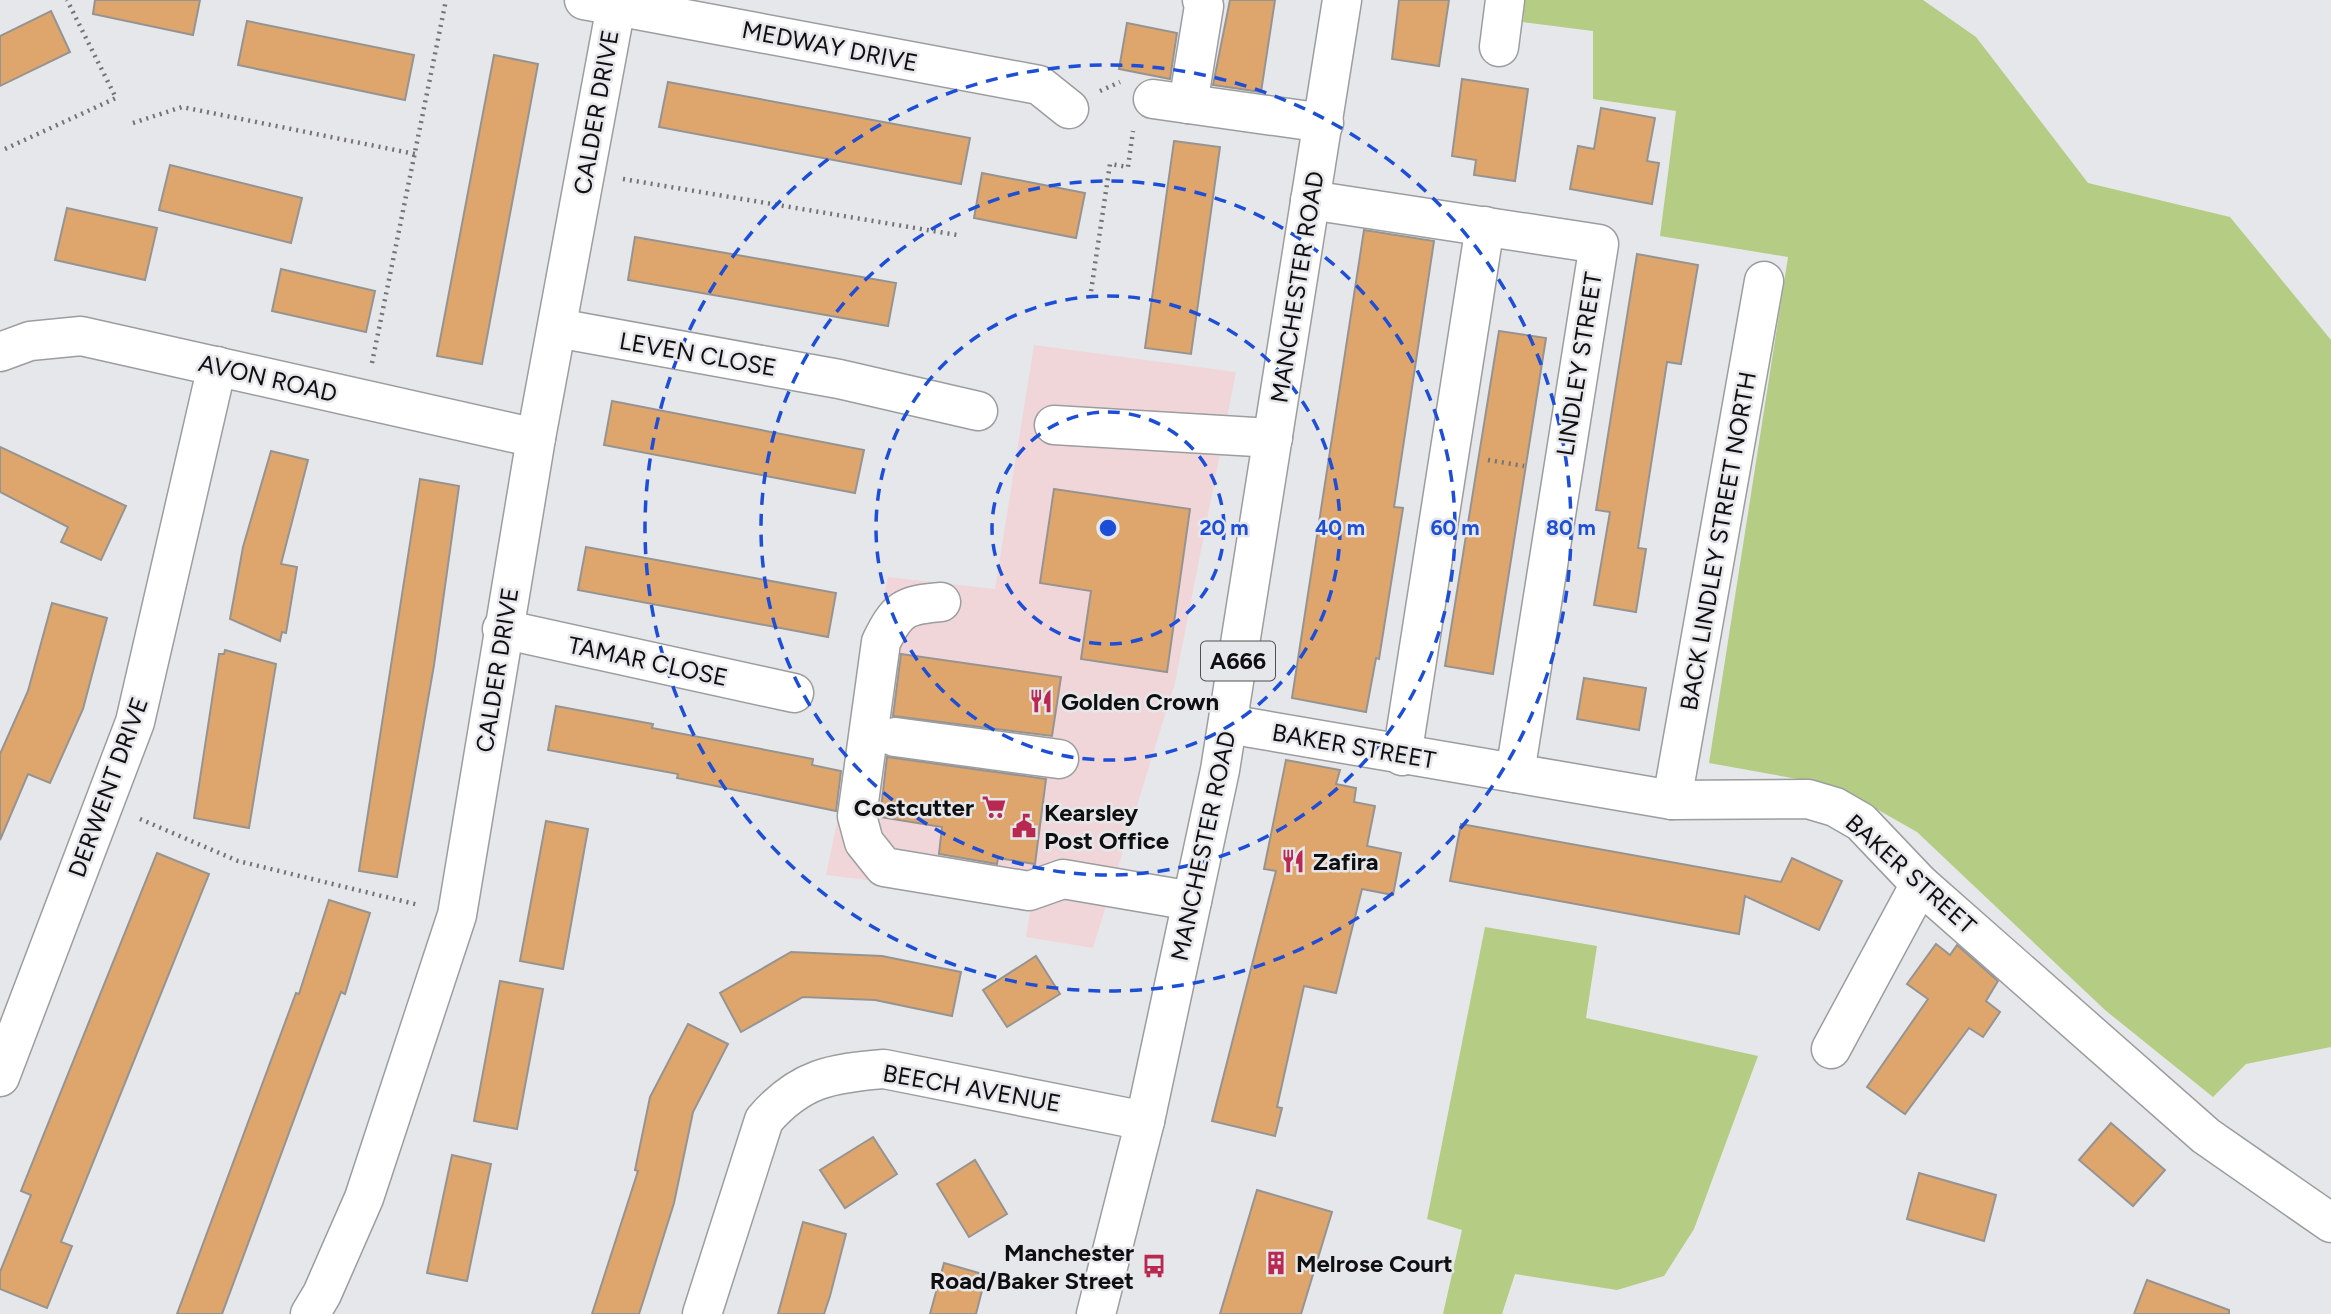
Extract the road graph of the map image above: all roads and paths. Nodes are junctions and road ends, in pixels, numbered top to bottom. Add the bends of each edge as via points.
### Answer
1 (67, 0) edge
2 (446, 0) edge
3 (1202, 0) edge
4 (1342, 0) edge
5 (1505, 0) edge
6 (623, 4) edge
7 (1499, 47) dead end
8 (1171, 101) junction
9 (1069, 109) dead end
10 (133, 122) dead end
11 (1324, 122) junction
12 (5, 149) dead end
13 (415, 154) junction
14 (585, 172) junction
15 (1310, 200) junction
16 (1485, 226) junction
17 (957, 235) dead end
18 (1763, 281) dead end
19 (1090, 299) dead end
20 (557, 328) junction
21 (0, 352) edge
22 (217, 366) junction
23 (365, 400) junction
24 (978, 411) dead end
25 (1054, 425) dead end
26 (536, 438) junction
27 (1273, 438) junction
28 (1449, 454) junction
29 (1562, 472) junction
30 (941, 602) dead end
31 (502, 629) junction
32 (794, 693) dead end
33 (1228, 724) junction
34 (895, 737) dead end
35 (1402, 755) junction
36 (1059, 759) dead end
37 (1515, 774) junction
38 (1672, 800) junction
39 (104, 804) junction
40 (1920, 884) junction
41 (1192, 901) junction
42 (457, 915) junction
43 (1830, 1049) dead end
44 (0, 1077) edge
45 (1145, 1121) junction
46 (2331, 1223) edge
47 (310, 1314) edge
48 (702, 1314) edge
49 (1096, 1314) edge

1 - 12 path via 116,98
2 - 13 path
3 - 8 street via 1204,6
4 - 11 street, MANCHESTER ROAD / A666
5 - 7 street
6 - 9 street, MEDWAY DRIVE via 1039,85
6 - 14 street, CALDER DRIVE
8 - 11 street
8 - 19 path via 1136,110 1128,167 1110,164
10 - 13 path via 182,107
11 - 15 street, MANCHESTER ROAD / A666
13 - 23 path
14 - 17 path
14 - 20 street, CALDER DRIVE
15 - 16 street, LINDLEY STREET
15 - 27 street, MANCHESTER ROAD / A666
16 - 28 street
16 - 29 street, LINDLEY STREET via 1598,244
18 - 38 street, BACK LINDLEY STREET NORTH
20 - 24 street, LEVEN CLOSE via 839,379
20 - 26 street, CALDER DRIVE
21 - 22 street, AVON ROAD via 30,341 81,337
22 - 23 street, AVON ROAD
22 - 39 street, DERWENT DRIVE via 135,722
23 - 26 street, AVON ROAD
25 - 27 street
26 - 31 street, CALDER DRIVE
27 - 33 street, MANCHESTER ROAD / A666
28 - 29 path
28 - 35 street
29 - 37 street, LINDLEY STREET
30 - 41 street via 916,604 894,617 881,642 858,816 864,842 884,867 1029,891 1063,879
31 - 32 street, TAMAR CLOSE
31 - 42 street, CALDER DRIVE
33 - 35 street, BAKER STREET
33 - 41 street, MANCHESTER ROAD / A666
34 - 36 street
35 - 37 street, BAKER STREET
37 - 38 street, BAKER STREET
38 - 40 street, BAKER STREET via 1808,800 1835,807 1861,822
39 - 42 path via 238,861
39 - 44 street, DERWENT DRIVE
40 - 43 street
40 - 46 street, BAKER STREET via 2206,1136
41 - 45 street, MANCHESTER ROAD / A666
42 - 47 street, CALDER DRIVE via 364,1198
45 - 48 street, BEECH AVENUE via 884,1069 848,1072 813,1082 784,1097 764,1120
45 - 49 street, MANCHESTER ROAD / A666

